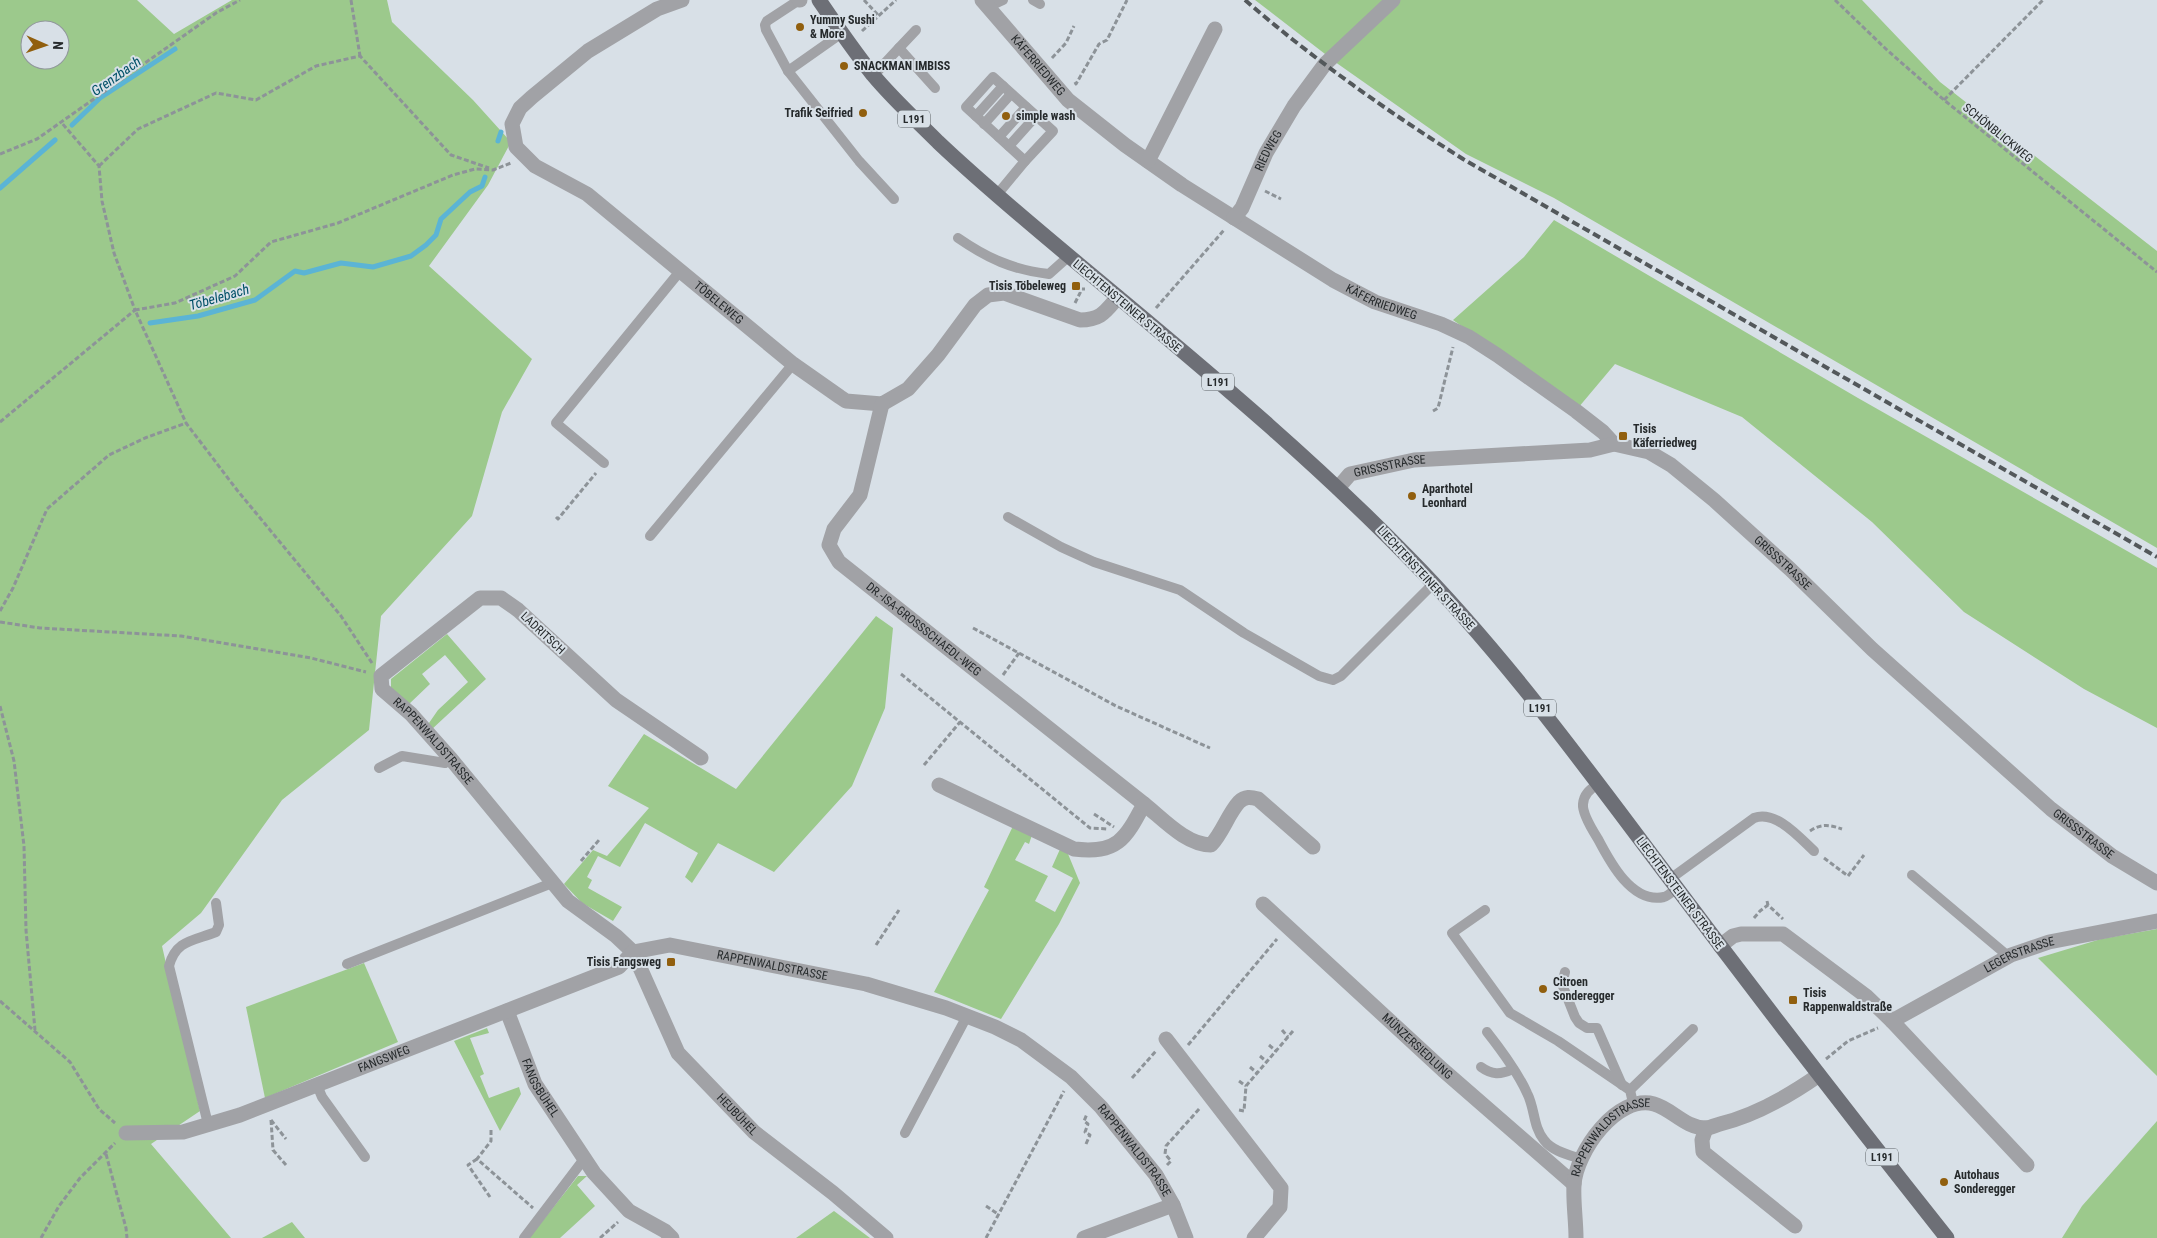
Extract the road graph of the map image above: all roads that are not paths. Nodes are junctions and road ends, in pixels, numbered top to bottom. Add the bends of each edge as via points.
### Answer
1 (682, 0) edge
2 (799, 0) edge
3 (818, 0) edge
4 (1003, 0) edge
5 (1393, 0) edge
6 (985, 3) edge
7 (1215, 29) dead end
8 (916, 30) dead end
9 (842, 33) junction
10 (899, 48) junction
11 (788, 71) junction
12 (874, 75) junction
13 (935, 88) dead end
14 (1011, 94) junction
15 (1026, 107) junction
16 (1036, 116) junction
17 (984, 124) junction
18 (999, 137) junction
19 (1009, 146) junction
20 (1148, 161) junction
21 (1025, 162) junction
22 (996, 196) junction
23 (894, 199) dead end
24 (1234, 218) junction
25 (958, 238) dead end
26 (1068, 257) junction
27 (681, 270) junction
28 (1118, 297) junction
29 (793, 364) junction
30 (882, 404) junction
31 (1614, 444) junction
32 (604, 463) road end
33 (1338, 488) junction
34 (1008, 517) dead end
35 (650, 536) dead end
36 (1434, 584) junction
37 (381, 676) joint
38 (701, 758) dead end
39 (451, 759) junction
40 (379, 768) dead end
41 (1599, 783) junction
42 (939, 785) dead end
43 (1144, 804) junction
44 (1313, 847) dead end
45 (1814, 851) road end
46 (1912, 875) dead end
47 (552, 883) junction
48 (2157, 883) edge
49 (1673, 884) junction
50 (216, 903) dead end
51 (1263, 904) dead end
52 (1484, 910) dead end
53 (2157, 921) edge
54 (1720, 946) junction
55 (633, 952) junction
56 (2008, 956) junction
57 (346, 964) dead end
58 (1565, 972) dead end
59 (507, 1011) junction
60 (967, 1016) junction
61 (1892, 1021) junction
62 (1692, 1029) dead end
63 (1487, 1032) dead end
64 (1166, 1039) road end
65 (1481, 1067) dead end
66 (1513, 1069) junction
67 (1819, 1075) junction
68 (316, 1085) junction
69 (1629, 1093) junction
70 (208, 1124) junction
71 (1706, 1128) junction
72 (905, 1133) dead end
73 (126, 1134) road end
74 (365, 1157) dead end
75 (584, 1159) junction
76 (1581, 1159) junction
77 (2027, 1165) dead end
78 (1574, 1184) junction
79 (1173, 1205) junction
80 (1795, 1226) dead end
81 (524, 1238) edge
82 (672, 1238) edge
83 (886, 1238) edge
84 (1084, 1238) edge
85 (1186, 1238) edge
86 (1254, 1238) edge
87 (1576, 1238) edge
88 (1947, 1238) edge

1 - 27 street, TÖBELEWEG via 657,8 588,51 520,108 512,124 516,147 526,159 587,194
2 - 11 lane via 770,18 765,25
3 - 9 main road, LIECHTENSTEINER STRASSE / L191
4 - 6 lane
5 - 24 street, RIEDWEG via 1325,64 1294,106
6 - 20 street, KÄFERRIEDWEG via 1068,100
7 - 20 street
8 - 10 lane
9 - 11 lane
9 - 12 main road, LIECHTENSTEINER STRASSE / L191
10 - 12 lane
10 - 13 lane
11 - 23 lane
12 - 22 main road, LIECHTENSTEINER STRASSE / L191 via 904,109
14 - 15 lane
14 - 17 lane
14 - 17 lane via 993,77 976,95 966,107
15 - 16 lane
15 - 18 lane
16 - 19 lane
16 - 21 lane via 1053,131
17 - 18 lane
18 - 19 lane
19 - 21 lane
20 - 24 street, KÄFERRIEDWEG
21 - 22 lane
22 - 26 main road, LIECHTENSTEINER STRASSE / L191
24 - 31 street, KÄFERRIEDWEG via 1359,294 1457,332 1497,355 1576,411
25 - 26 lane via 982,255 1025,272 1049,274
26 - 28 main road, LIECHTENSTEINER STRASSE / L191
27 - 29 street, TÖBELEWEG
27 - 32 lane via 556,422
28 - 30 street via 1101,316 1080,320 1004,293 988,295 975,305 908,389
28 - 33 main road, LIECHTENSTEINER STRASSE / L191
29 - 30 street, TÖBELEWEG via 846,401
29 - 35 lane
30 - 43 street, DR.-ISA-GROSSSCHAEDL-WEG via 860,495 834,529 829,545 832,553 839,562
31 - 33 street, GRISSSTRASSE via 1590,450 1414,460 1350,474
31 - 48 street, GRISSSTRASSE via 1648,452 1671,465 1714,500 1872,649 2050,808 2112,856
33 - 36 main road, LIECHTENSTEINER STRASSE / L191
34 - 36 lane via 1094,562 1180,590 1244,633 1319,676 1333,680 1341,676
36 - 41 main road, LIECHTENSTEINER STRASSE / L191 via 1542,710
37 - 38 street, LADRITSCH via 480,598 501,598 616,700
37 - 39 street, RAPPENWALDSTRASSE via 382,689
39 - 40 lane via 445,763 402,756
39 - 47 street, RAPPENWALDSTRASSE
41 - 49 main road, LIECHTENSTEINER STRASSE / L191
41 - 49 lane via 1586,793 1583,806 1612,865 1635,890 1652,897 1665,896
42 - 43 street via 1074,849 1093,851 1112,847 1127,834
43 - 44 street, DR.-ISA-GROSSSCHAEDL-WEG via 1190,840 1200,845 1211,845 1220,836 1240,801 1248,797 1258,799
45 - 49 lane via 1778,821 1762,815 1754,818
46 - 56 lane
47 - 55 street, RAPPENWALDSTRASSE via 568,901
47 - 57 lane
49 - 54 main road, LIECHTENSTEINER STRASSE / L191
50 - 70 lane via 219,926 216,932 182,945 173,952 169,966
51 - 78 street, MÜNZERSIEDLUNG via 1443,1070
52 - 69 lane via 1452,933 1510,1013 1558,1040
53 - 56 street, LEGERSTRASSE via 2049,942
54 - 61 street via 1741,934 1783,934 1866,996
54 - 67 main road, LIECHTENSTEINER STRASSE / L191
55 - 59 street, FANGSWEG via 619,967
55 - 60 street, RAPPENWALDSTRASSE via 670,945 775,965 895,991
55 - 83 street, HEUBÜHEL via 678,1053 754,1132 833,1192
56 - 61 street, LEGERSTRASSE
58 - 69 lane via 1562,984 1575,1017 1587,1028 1597,1028
59 - 68 street, FANGSWEG
59 - 75 street, FANGSBÜHEL via 535,1084
60 - 72 lane
60 - 79 street, RAPPENWALDSTRASSE via 1022,1040 1072,1077 1156,1175
61 - 77 street
62 - 69 lane
63 - 66 lane
64 - 86 street via 1281,1188 1280,1207
65 - 66 lane via 1489,1073 1503,1074
66 - 76 lane via 1528,1094 1544,1141
67 - 71 street via 1769,1105
67 - 88 main road, LIECHTENSTEINER STRASSE / L191
68 - 70 street, FANGSWEG
68 - 74 lane
69 - 71 street, RAPPENWALDSTRASSE via 1682,1121
69 - 76 street, RAPPENWALDSTRASSE
70 - 73 street, FANGSWEG via 183,1132
71 - 80 street via 1703,1152
75 - 81 lane
75 - 82 street, FANGSBÜHEL via 629,1211
76 - 78 street, RAPPENWALDSTRASSE
78 - 87 street, RAPPENWALDSTRASSE
79 - 84 street
79 - 85 street, RAPPENWALDSTRASSE

